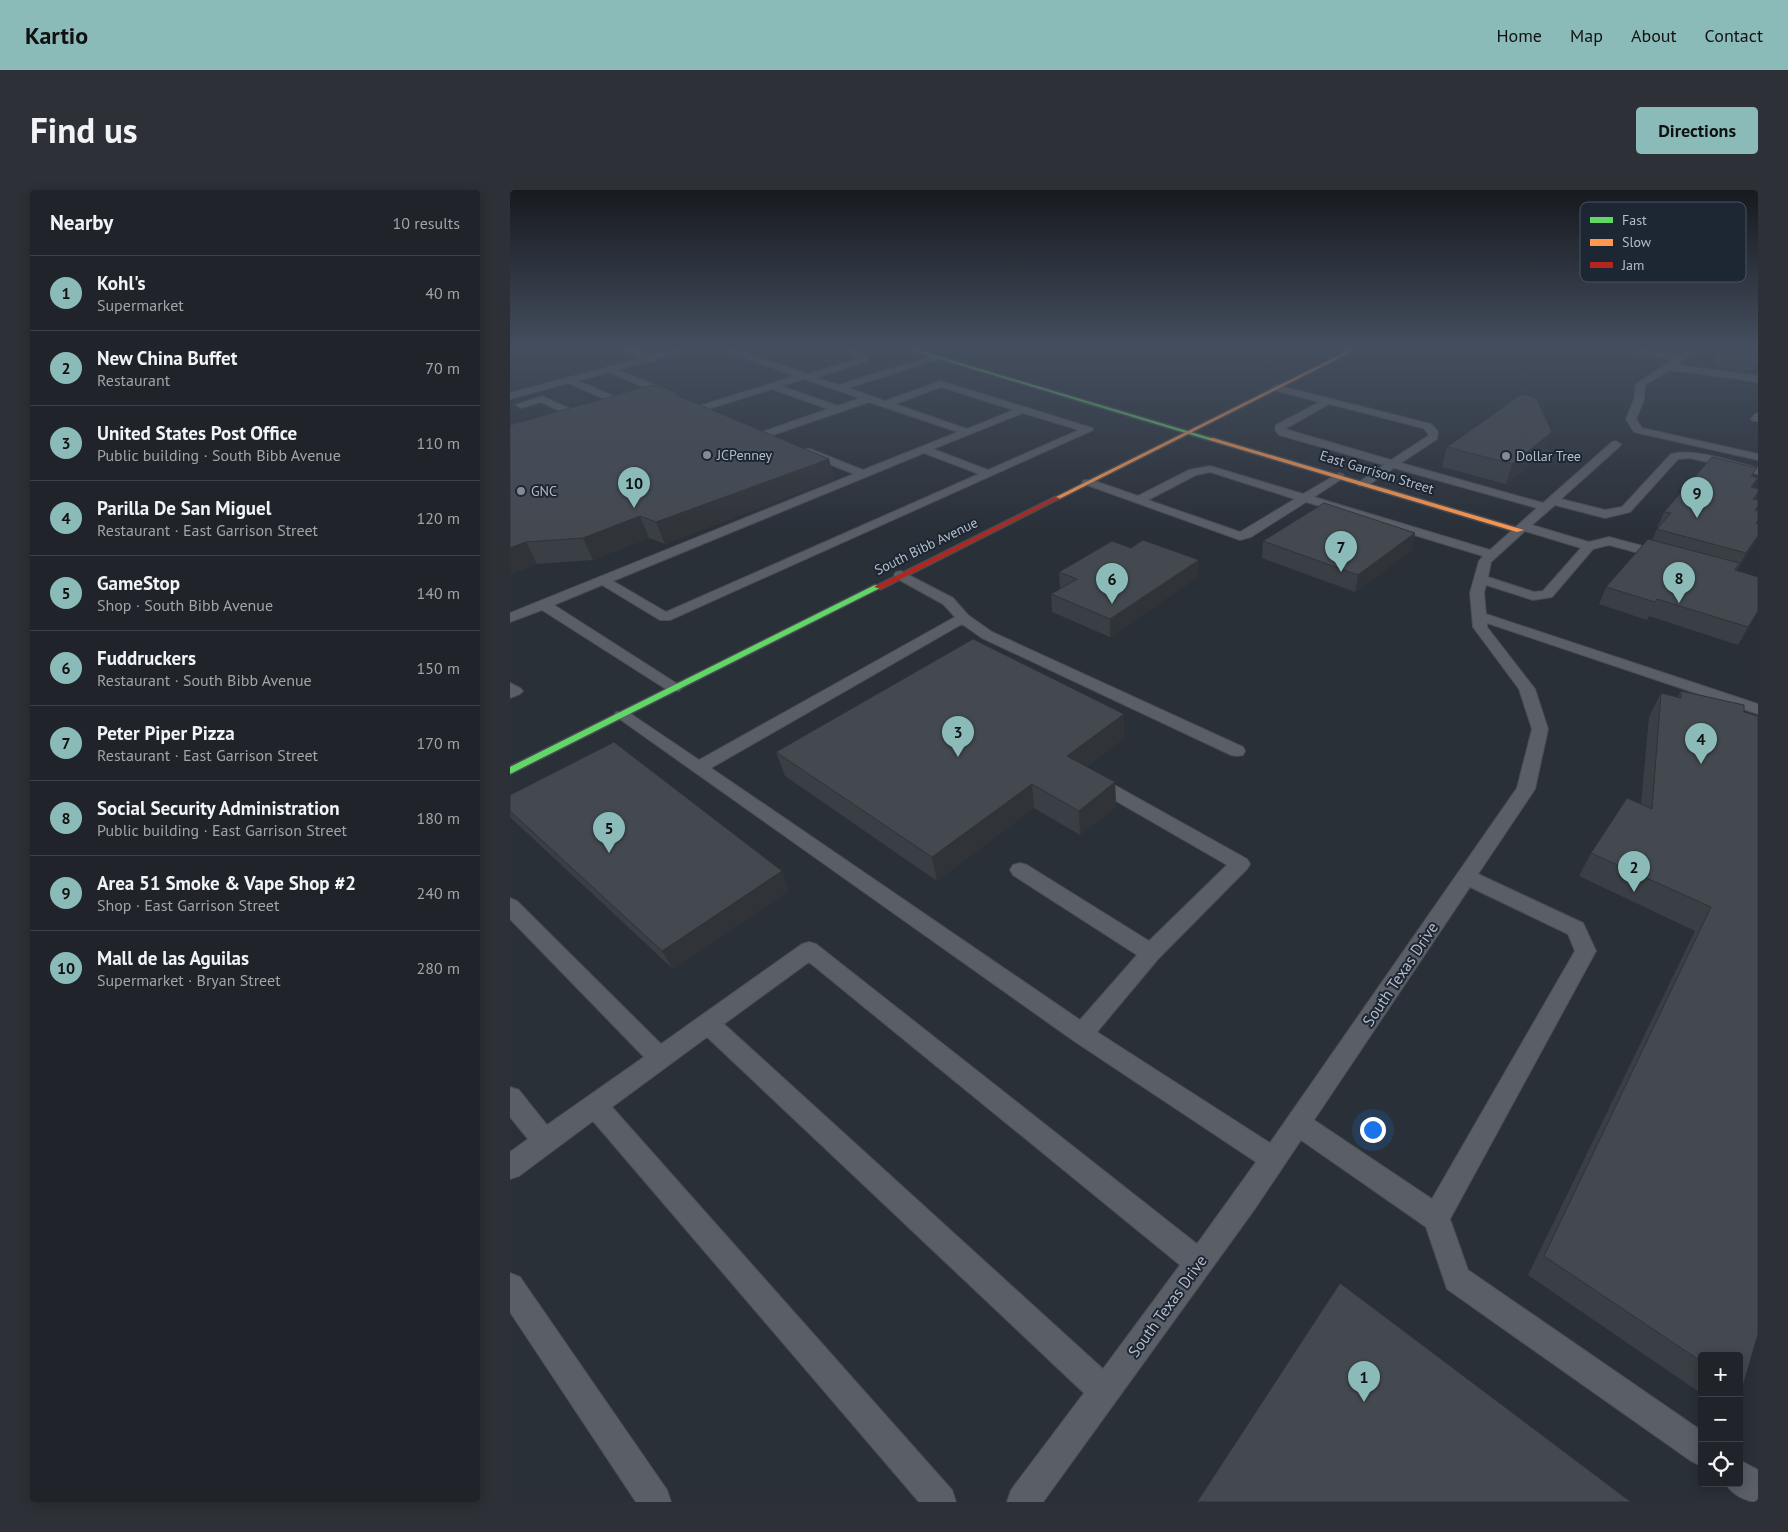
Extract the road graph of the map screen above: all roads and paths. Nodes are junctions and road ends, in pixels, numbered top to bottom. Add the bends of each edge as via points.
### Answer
1 (573, 410) edge
2 (709, 410) edge
3 (833, 410) edge
4 (904, 410) edge
5 (1022, 410) joint
6 (1115, 410) edge
7 (1233, 410) edge
8 (1311, 410) edge
9 (1365, 410) edge
10 (1634, 410) edge
11 (718, 414) edge
12 (560, 421) edge
13 (967, 432) junction
14 (1190, 432) junction
15 (780, 440) edge
16 (1616, 444) dead end
17 (795, 446) edge
18 (924, 449) junction
19 (1758, 457) edge
20 (1392, 464) junction
21 (1758, 471) edge
22 (863, 474) junction
23 (989, 474) junction
24 (1339, 476) junction
25 (1088, 482) junction
26 (1363, 484) junction
27 (1307, 497) junction
28 (1140, 500) junction
29 (1550, 504) junction
30 (1522, 529) junction
31 (1589, 546) junction
32 (1493, 555) junction
33 (1678, 560) edge
34 (901, 575) junction
35 (1481, 579) junction
36 (602, 580) junction
37 (543, 604) junction
38 (1479, 616) junction
39 (510, 618) edge
40 (963, 618) junction
41 (510, 688) edge
42 (674, 688) junction
43 (510, 694) edge
44 (1758, 709) edge
45 (622, 715) junction
46 (1237, 751) dead end
47 (700, 767) junction
48 (510, 771) edge
49 (1103, 786) edge
50 (1020, 870) dead end
51 (1466, 876) junction
52 (510, 906) edge
53 (1151, 953) junction
54 (708, 1024) junction
55 (1082, 1034) junction
56 (660, 1058) junction
57 (510, 1098) edge
58 (594, 1106) junction
59 (1298, 1123) junction
60 (545, 1142) junction
61 (1273, 1159) junction
62 (510, 1167) edge
63 (1436, 1218) junction
64 (1199, 1263) junction
65 (510, 1287) edge
66 (1104, 1391) junction
67 (1698, 1447) edge
68 (1743, 1479) edge
69 (1758, 1489) edge
70 (655, 1502) edge
71 (940, 1502) edge
72 (1023, 1502) edge

1 - 12 lane via 583,414
2 - 11 lane
3 - 15 lane via 762,432
4 - 13 lane
5 - 13 lane
5 - 23 lane via 1088,430
6 - 14 main road, East Garrison Street
7 - 14 main road, South Bibb Avenue
8 - 20 lane via 1280,427 1280,430
9 - 20 lane via 1427,426 1433,432 1433,436
10 - 19 lane via 1631,419 1638,430
13 - 18 lane
14 - 24 main road, East Garrison Street
14 - 25 main road, South Bibb Avenue
16 - 29 lane, South Texas Drive
17 - 22 lane
18 - 22 lane
18 - 23 lane
20 - 26 lane
20 - 29 lane
21 - 29 lane via 1690,455 1675,456 1626,510 1605,514
22 - 36 lane
23 - 36 lane via 665,617
24 - 26 main road, East Garrison Street
24 - 27 lane
25 - 28 lane
25 - 34 main road, South Bibb Avenue
26 - 30 main road, East Garrison Street
27 - 28 lane via 1210,468 1193,472
27 - 28 lane via 1240,536
27 - 32 lane
29 - 30 lane, South Texas Drive
30 - 31 lane
30 - 32 lane, South Texas Drive
31 - 33 lane via 1609,541
31 - 35 lane via 1547,594 1533,596
32 - 35 lane, South Texas Drive via 1485,562
34 - 40 lane via 948,601
34 - 42 main road, South Bibb Avenue
35 - 38 lane, South Texas Drive via 1477,593
36 - 37 lane
37 - 39 lane
37 - 42 lane
38 - 44 lane
38 - 51 lane, South Texas Drive via 1480,627 1527,689 1540,729 1526,788
40 - 46 lane via 987,635
40 - 47 lane
41 - 43 lane via 515,691
42 - 45 main road, South Bibb Avenue
45 - 47 lane
45 - 48 main road, South Bibb Avenue
47 - 55 lane via 794,836
49 - 53 lane via 1240,864
50 - 53 lane
51 - 59 lane, South Texas Drive
51 - 63 lane via 1576,929 1586,951
52 - 56 lane
53 - 55 lane
54 - 56 lane
54 - 64 lane via 809,950
54 - 66 lane
55 - 61 lane
56 - 58 lane
57 - 60 lane
58 - 60 lane
58 - 71 lane
59 - 61 lane, South Texas Drive
59 - 63 lane
60 - 62 lane
61 - 64 lane, South Texas Drive
63 - 67 lane via 1457,1279
64 - 66 lane, South Texas Drive
65 - 70 lane
66 - 72 lane, South Texas Drive
68 - 69 lane

